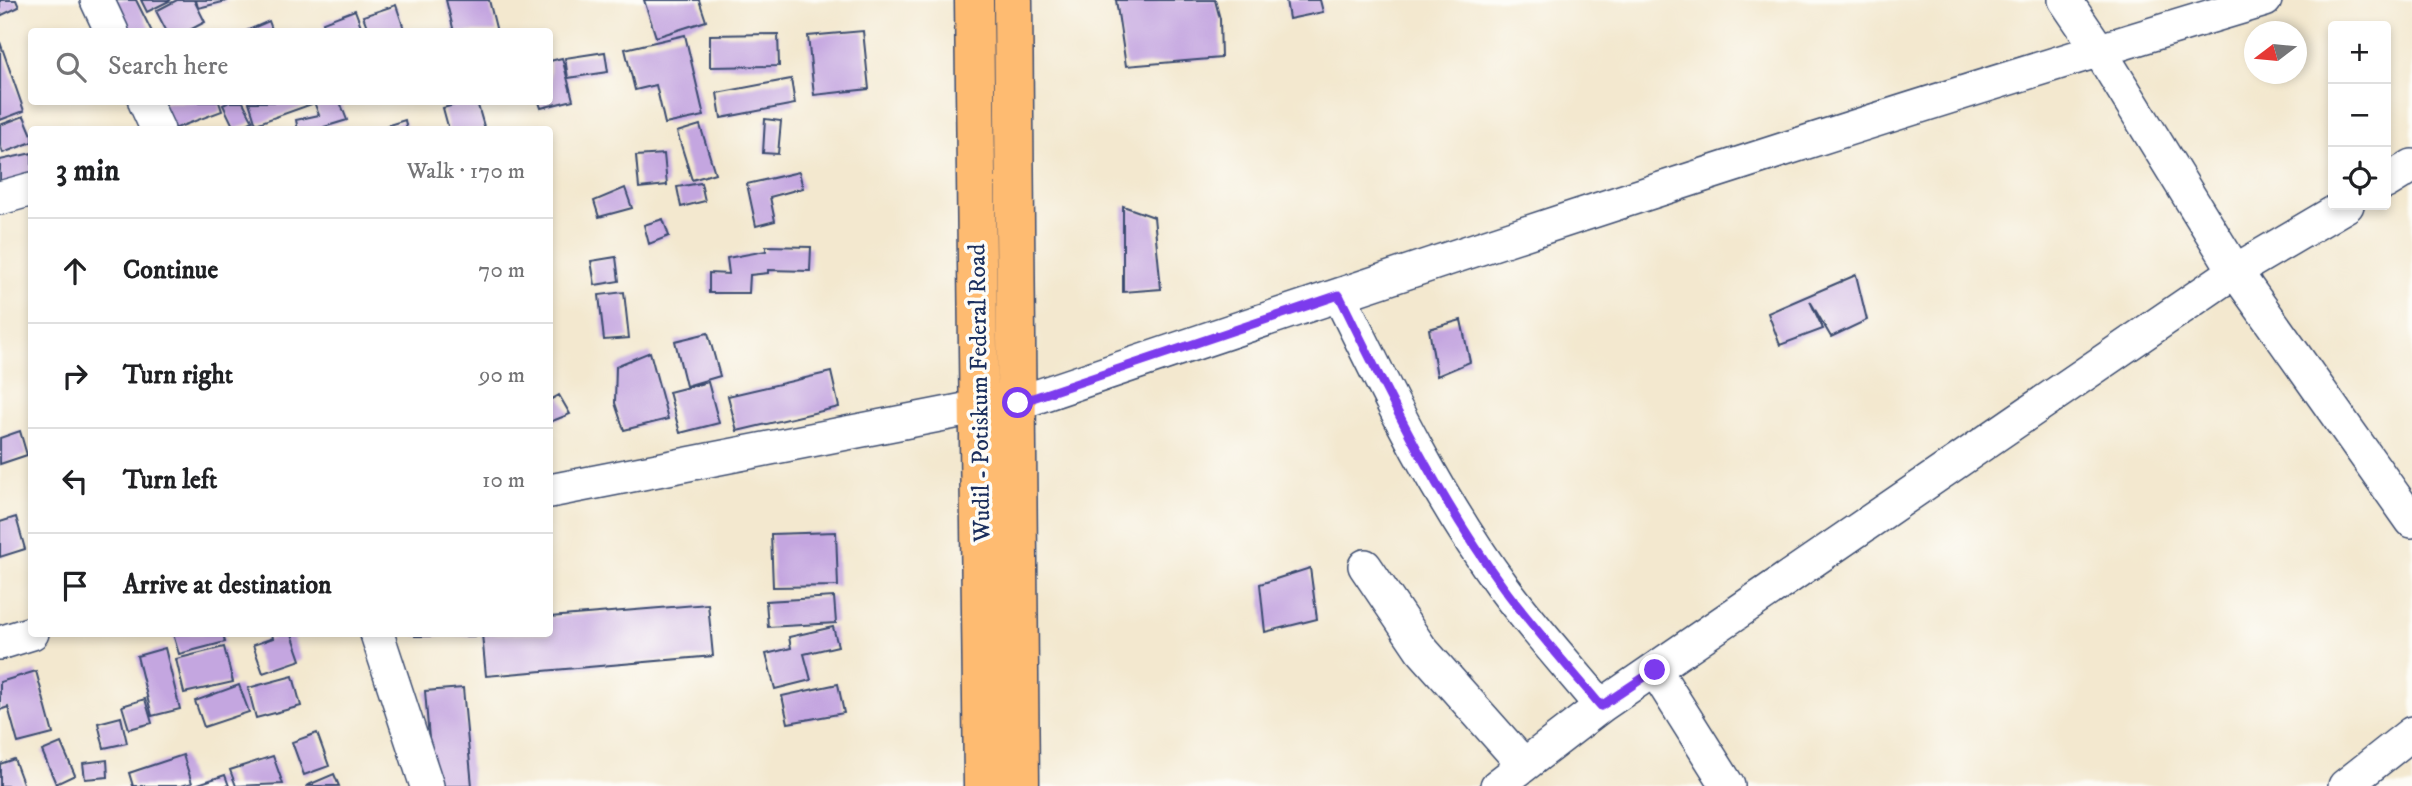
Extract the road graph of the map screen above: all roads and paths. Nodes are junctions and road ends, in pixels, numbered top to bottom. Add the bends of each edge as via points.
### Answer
1 (97, 0) edge
2 (974, 0) edge
3 (1013, 0) edge
4 (2066, 0) edge
5 (2265, 0) edge
6 (110, 28) edge
7 (2099, 50) junction
8 (146, 105) edge
9 (156, 126) edge
10 (2412, 166) edge
11 (2391, 179) edge
12 (28, 190) edge
13 (0, 198) edge
14 (2339, 210) edge
15 (2235, 271) junction
16 (1339, 295) junction
17 (1018, 403) junction
18 (980, 407) junction
19 (553, 490) edge
20 (2412, 520) edge
21 (1365, 566) dead end
22 (28, 634) edge
23 (378, 637) edge
24 (0, 643) edge
25 (1655, 670) junction
26 (1601, 706) junction
27 (2412, 733) edge
28 (1524, 765) junction
29 (427, 786) edge
30 (983, 786) edge
31 (1020, 786) edge
32 (1497, 786) edge
33 (1728, 786) edge
34 (2345, 786) edge

1 - 6 street
2 - 18 main road, Wudil - Potiskum Federal Road
3 - 17 main road, Wudil - Potiskum Federal Road
4 - 7 street
5 - 7 street
7 - 15 street
7 - 16 street
8 - 9 street
10 - 11 street
12 - 13 street
14 - 15 street
15 - 20 street
15 - 25 street
16 - 17 street
16 - 26 street via 1401,421 1472,541 1504,588
17 - 31 main road, Wudil - Potiskum Federal Road
18 - 19 street
18 - 30 main road, Wudil - Potiskum Federal Road
21 - 28 street via 1420,649
22 - 24 street
23 - 29 street
25 - 26 street
25 - 33 street
26 - 28 street
27 - 34 street
28 - 32 street

